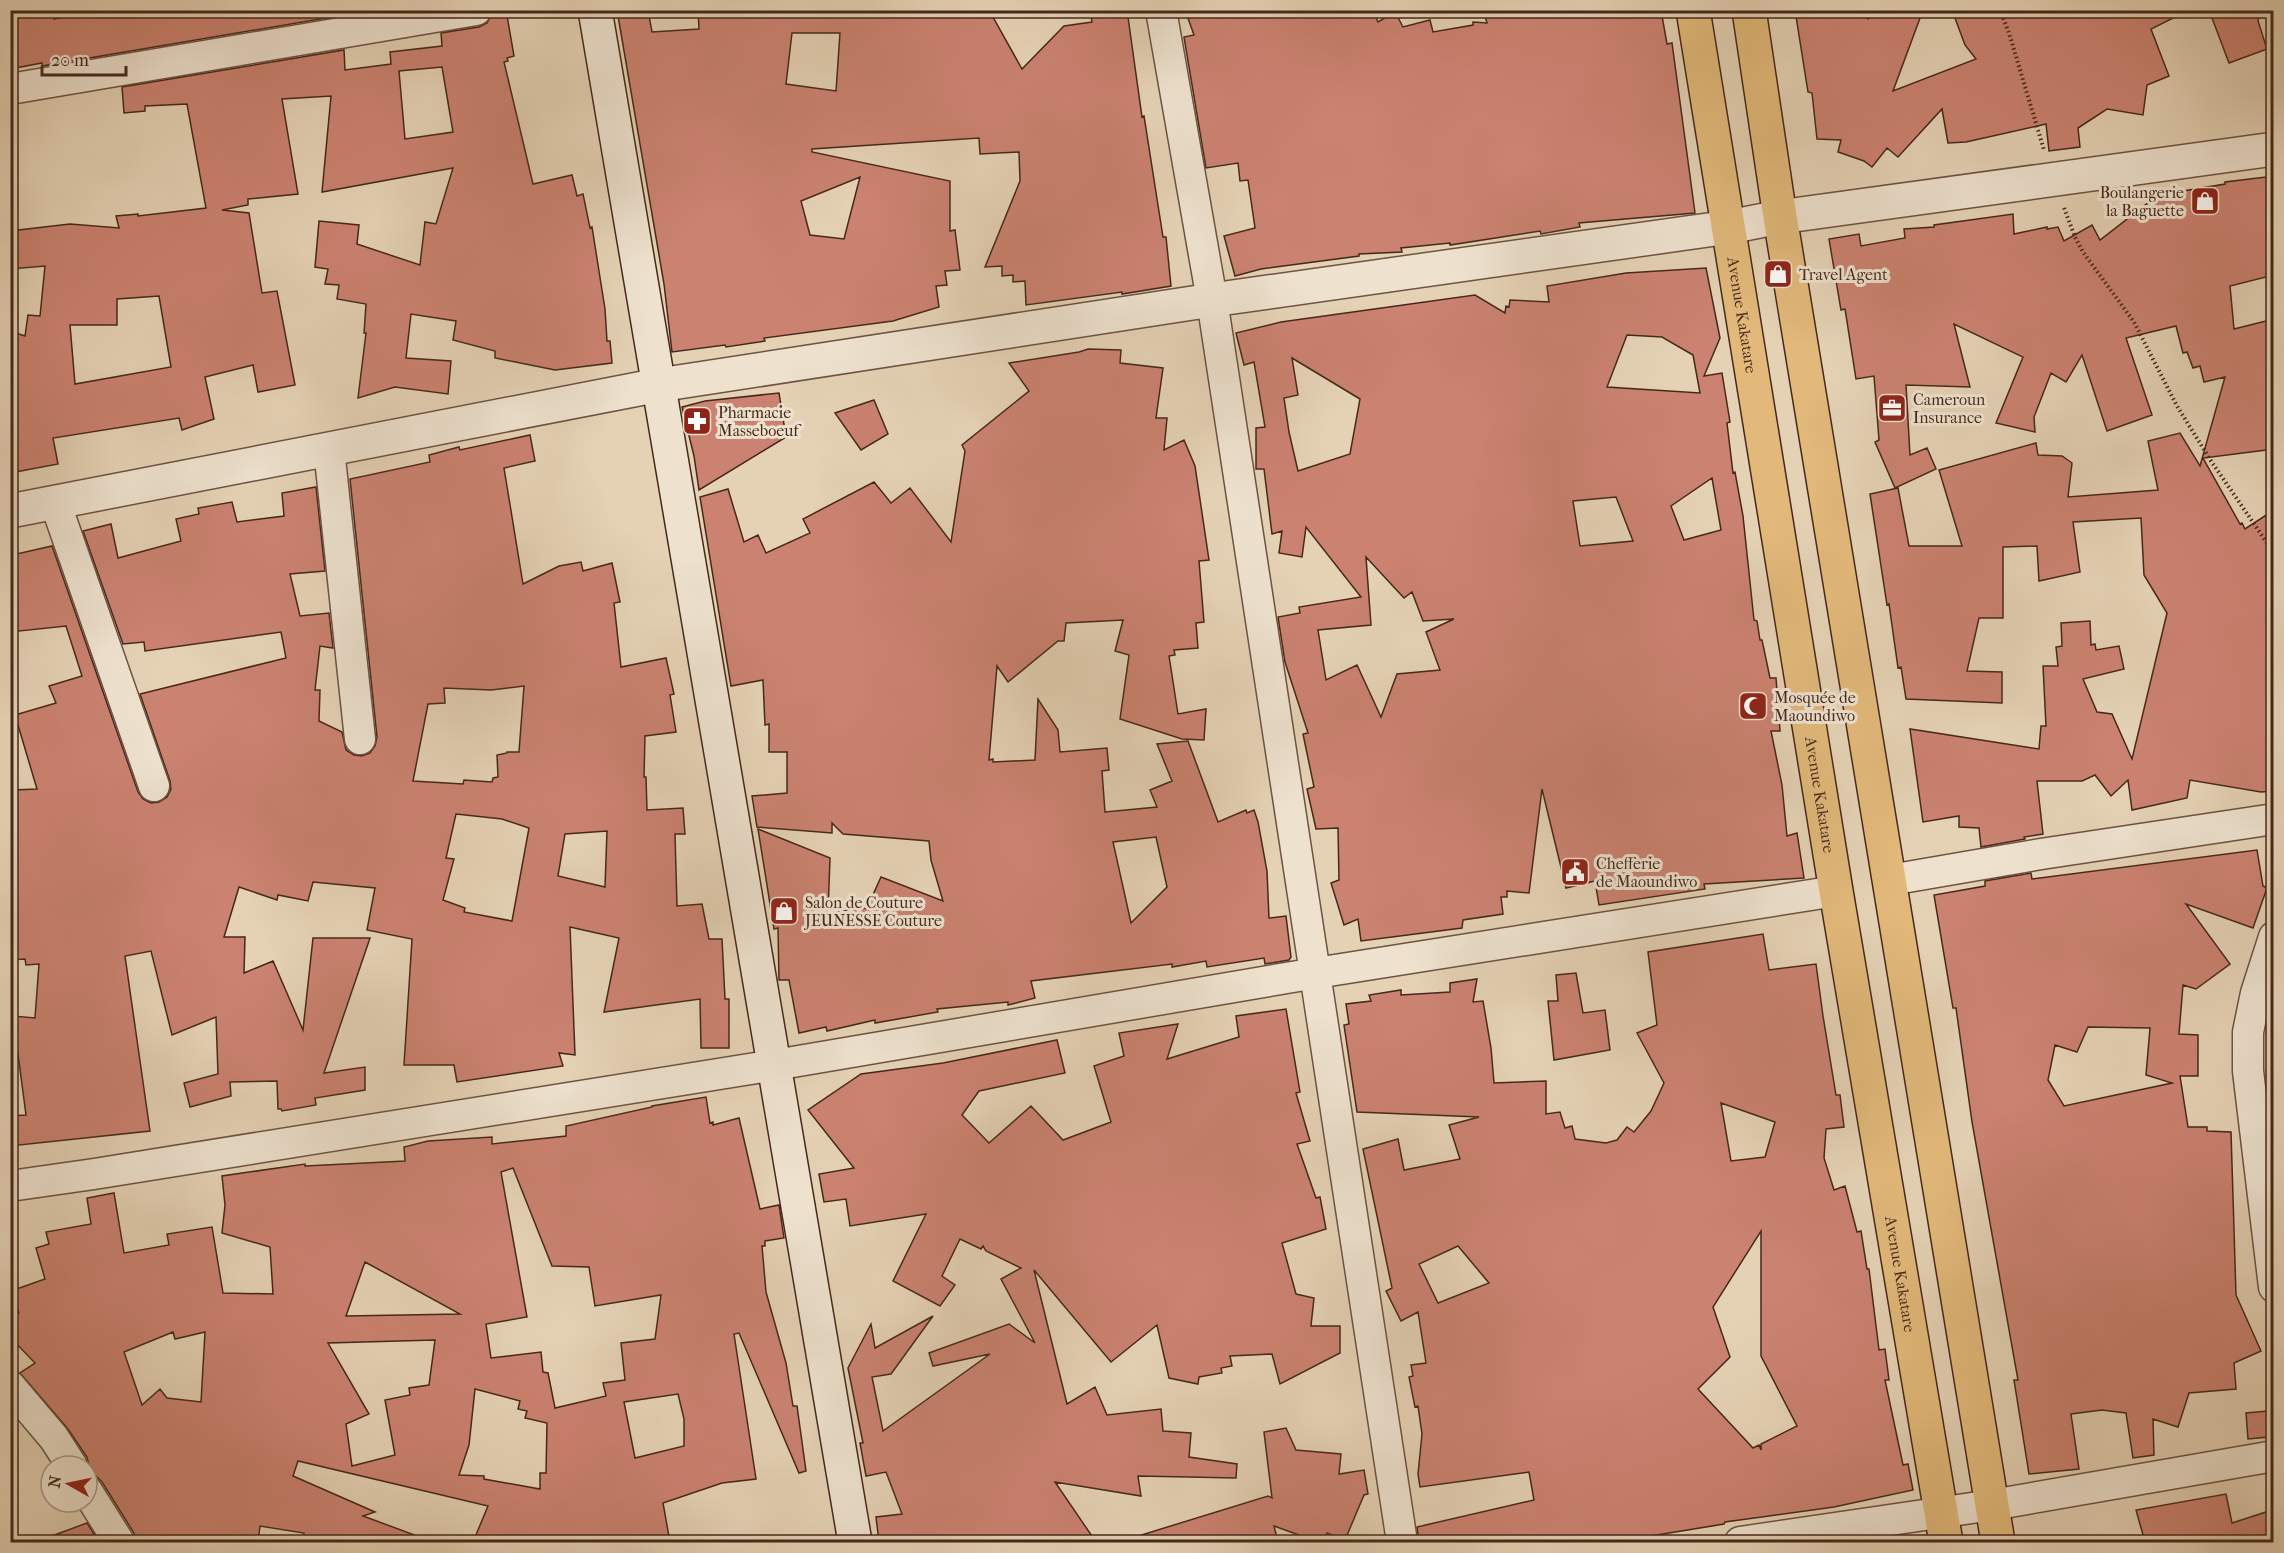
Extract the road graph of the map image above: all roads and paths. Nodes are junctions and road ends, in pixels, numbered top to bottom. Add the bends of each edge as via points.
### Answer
1 (476, 10) edge
2 (595, 10) edge
3 (1161, 10) edge
4 (1693, 10) edge
5 (1749, 10) edge
6 (2000, 10) edge
7 (10, 89) edge
8 (2274, 149) edge
9 (2053, 179) junction
10 (1780, 217) junction
11 (1729, 227) junction
12 (1212, 300) junction
13 (659, 385) junction
14 (329, 449) junction
15 (55, 502) junction
16 (10, 511) edge
17 (2274, 553) edge
18 (360, 739) dead end
19 (154, 786) dead end
20 (2274, 819) edge
21 (1890, 880) junction
22 (1836, 891) junction
23 (2274, 937) edge
24 (1316, 973) junction
25 (775, 1065) junction
26 (10, 1186) edge
27 (2274, 1287) edge
28 (10, 1386) edge
29 (64, 1454) edge
30 (2274, 1456) edge
31 (1992, 1505) junction
32 (99, 1510) edge
33 (1944, 1528) edge
34 (119, 1542) edge
35 (855, 1542) edge
36 (1402, 1542) edge
37 (1740, 1542) edge
38 (1998, 1542) edge

1 - 7 street
2 - 13 street
3 - 12 street
4 - 11 main road, Avenue Kakatare
5 - 10 main road
6 - 9 path
8 - 9 street
9 - 10 street
9 - 17 path via 2083,252 2134,322 2211,462
10 - 11 street
10 - 21 main road
11 - 12 street
11 - 22 main road, Avenue Kakatare
12 - 13 street
12 - 24 street
13 - 14 street
13 - 25 street
14 - 15 street
14 - 18 street
15 - 16 street
15 - 19 street
20 - 21 street
21 - 31 main road
22 - 24 street
22 - 33 main road, Avenue Kakatare
23 - 27 street via 2248,1032 2248,1071
24 - 25 street
24 - 36 street
25 - 26 street
25 - 35 street
28 - 29 street
30 - 31 street
31 - 33 street
31 - 38 main road
32 - 34 street
33 - 37 street

